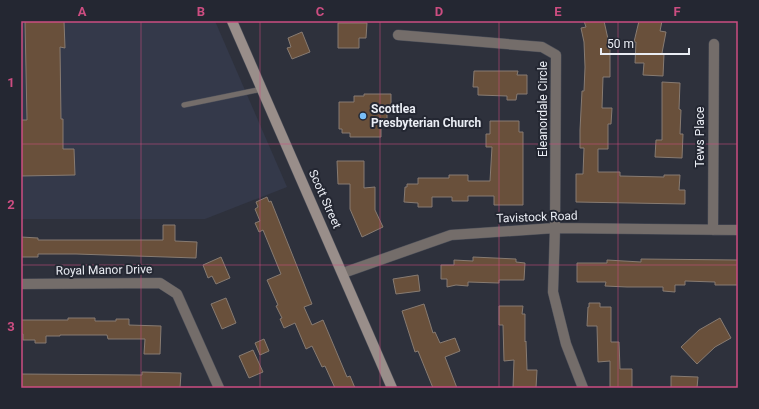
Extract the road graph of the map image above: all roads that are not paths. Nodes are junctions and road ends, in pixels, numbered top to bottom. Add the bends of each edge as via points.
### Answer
1 (232, 21) edge
2 (398, 35) dead end
3 (714, 44) dead end
4 (262, 89) junction
5 (184, 105) dead end
6 (555, 228) junction
7 (713, 230) junction
8 (738, 230) edge
9 (343, 274) junction
10 (21, 284) edge
11 (219, 388) edge
12 (392, 388) edge
13 (583, 388) edge

1 - 4 main road, Scott Street
2 - 6 street, Eleanordale Circle via 542,47 556,55
3 - 7 street, Tews Place
4 - 5 lane
4 - 9 main road, Scott Street
6 - 7 street, Tavistock Road
6 - 9 street, Tavistock Road via 451,235
6 - 13 street via 554,292 566,344
7 - 8 street, Tavistock Road
9 - 12 main road, Scott Street
10 - 11 street, Royal Manor Drive via 160,283 177,294

